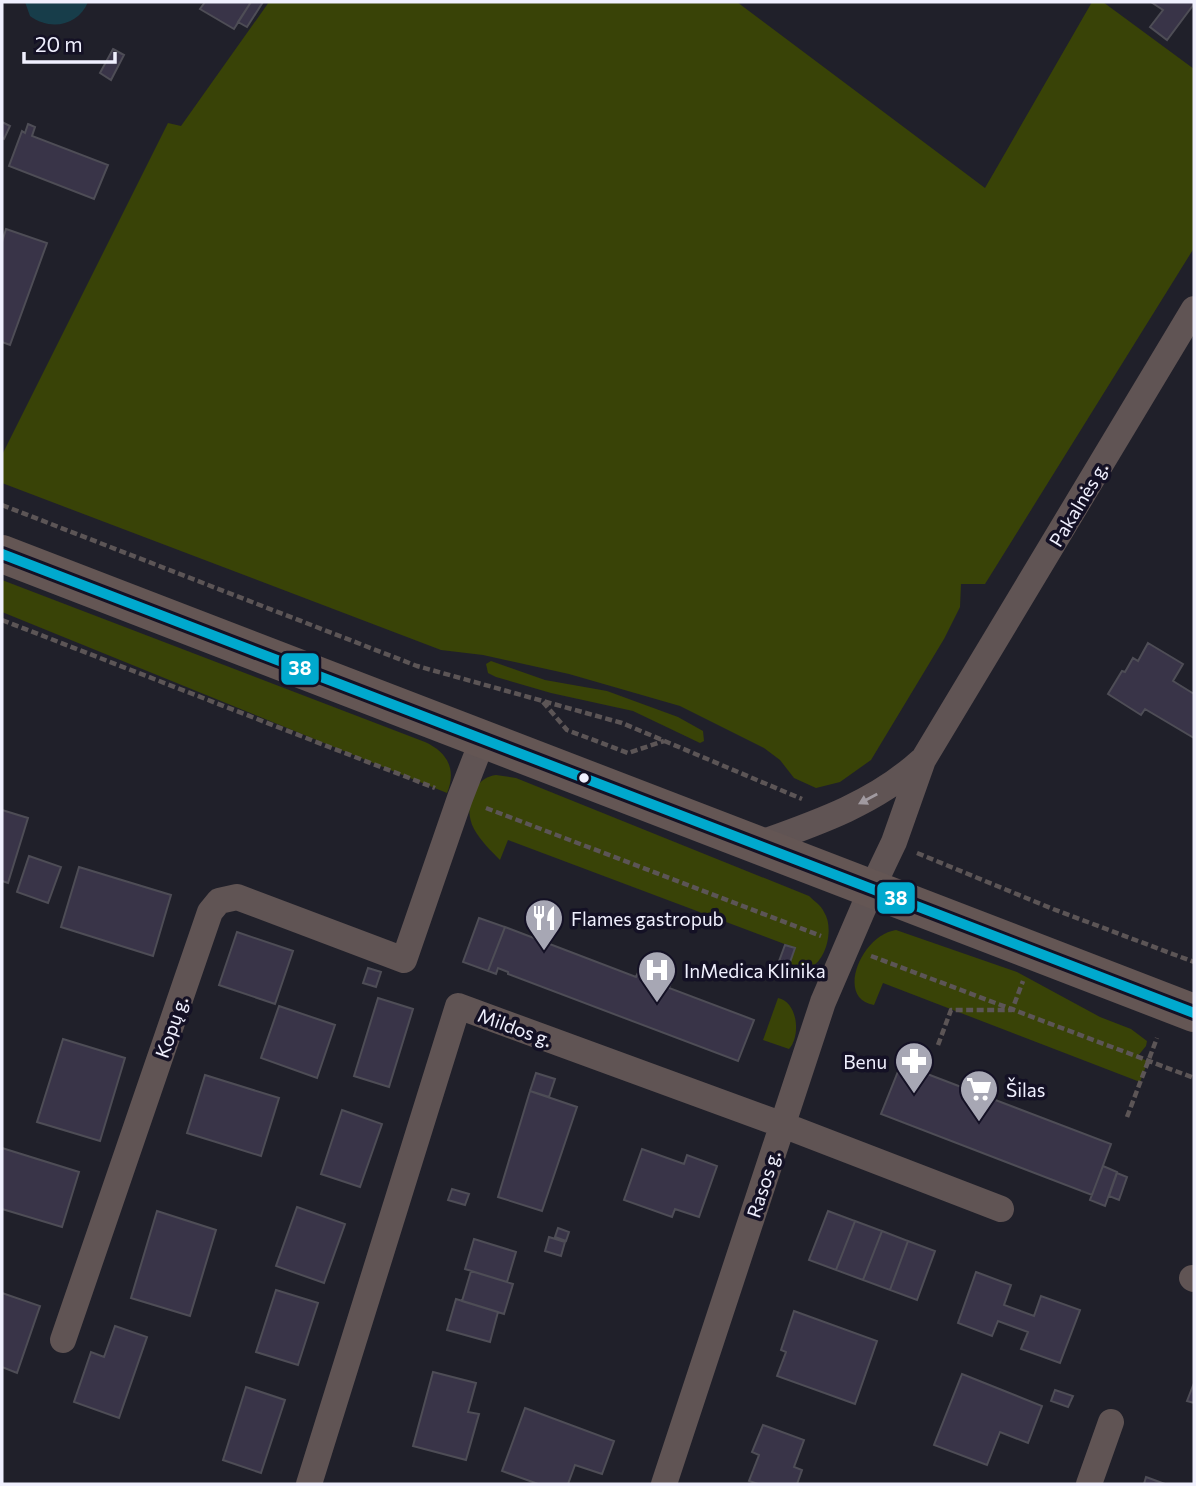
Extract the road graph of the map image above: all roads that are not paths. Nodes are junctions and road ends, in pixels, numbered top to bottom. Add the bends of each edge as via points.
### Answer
1 (1194, 309) edge
2 (2, 554) edge
3 (483, 740) junction
4 (923, 760) junction
5 (755, 845) junction
6 (872, 888) junction
7 (1194, 1013) edge
8 (783, 1125) junction
9 (1001, 1209) dead end
10 (63, 1340) dead end
11 (1111, 1422) dead end
12 (309, 1484) edge
13 (664, 1484) edge
14 (1088, 1484) edge

1 - 4 street, Pakalnės g.
2 - 3 main road
3 - 5 main road
3 - 10 street, Kopų g. via 404,960 237,897 219,901 210,912
4 -> 5 street via 897,782 839,814
4 - 6 street, Pakalnės g.
5 - 6 main road
6 - 7 main road
6 - 8 street, Rasos g. via 823,1002
8 - 9 street, Mildos g.
8 - 12 street, Mildos g. via 458,1006
8 - 13 street, Rasos g.
11 - 14 street

